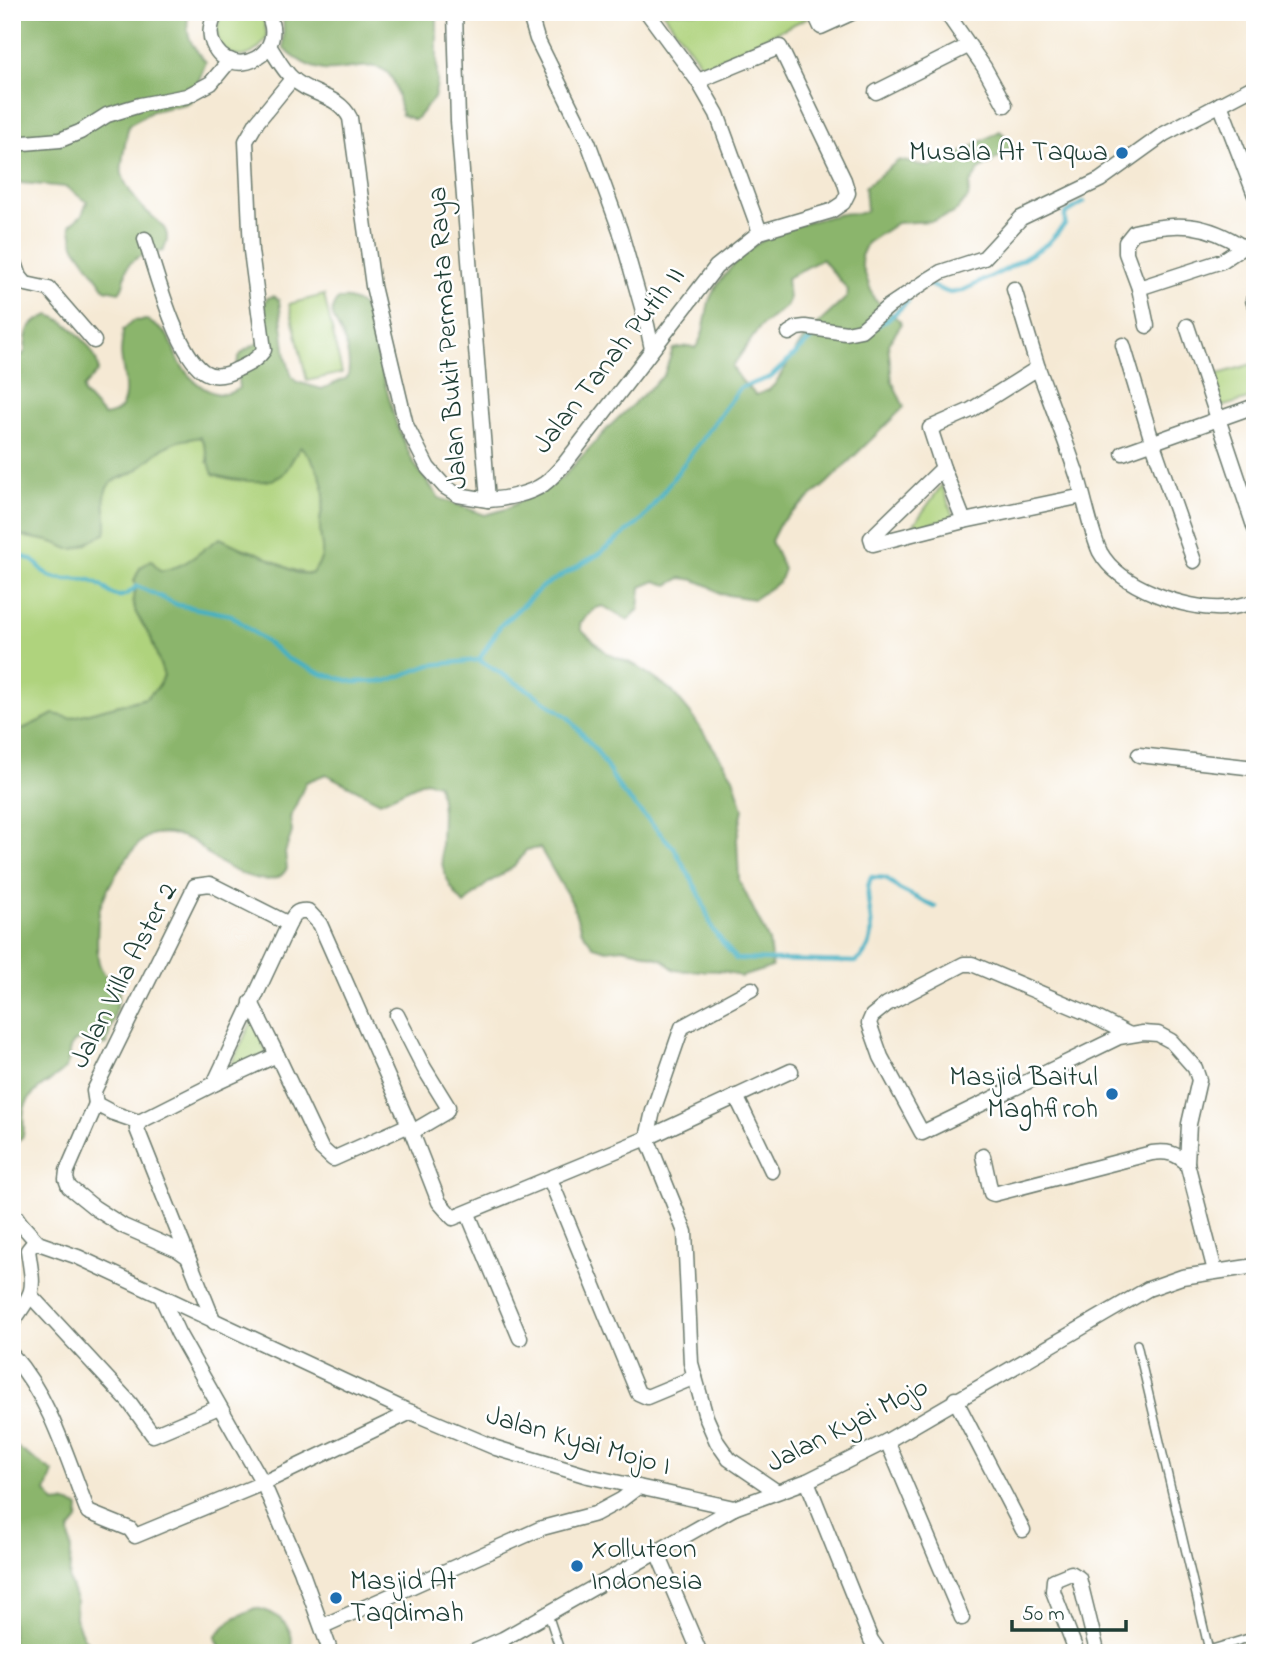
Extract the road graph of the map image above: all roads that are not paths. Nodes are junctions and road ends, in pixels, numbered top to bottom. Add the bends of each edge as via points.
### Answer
1 (217, 12) edge
2 (266, 12) edge
3 (456, 12) edge
4 (529, 12) edge
5 (647, 12) edge
6 (814, 12) edge
7 (854, 12) edge
8 (946, 12) edge
9 (269, 46) junction
10 (968, 46) junction
11 (230, 60) junction
12 (292, 79) junction
13 (698, 81) junction
14 (1255, 86) edge
15 (876, 92) dead end
16 (1220, 104) junction
17 (1005, 105) dead end
18 (12, 144) edge
19 (1255, 195) edge
20 (760, 232) junction
21 (145, 239) dead end
22 (1249, 247) edge
23 (12, 254) edge
24 (1139, 288) junction
25 (1014, 289) dead end
26 (1147, 326) dead end
27 (1187, 326) dead end
28 (789, 333) dead end
29 (94, 341) dead end
30 (1123, 345) dead end
31 (652, 349) junction
32 (1038, 368) junction
33 (1255, 406) edge
34 (1217, 418) junction
35 (1152, 442) junction
36 (1123, 453) dead end
37 (943, 468) junction
38 (1083, 496) junction
39 (488, 500) junction
40 (964, 522) junction
41 (1255, 528) edge
42 (1194, 561) dead end
43 (1255, 602) edge
44 (1139, 755) dead end
45 (1255, 768) edge
46 (289, 924) junction
47 (752, 989) dead end
48 (251, 1002) junction
49 (397, 1015) dead end
50 (1130, 1035) junction
51 (277, 1055) junction
52 (791, 1071) dead end
53 (214, 1084) junction
54 (736, 1096) junction
55 (96, 1104) junction
56 (139, 1122) junction
57 (411, 1128) junction
58 (647, 1138) junction
59 (983, 1156) dead end
60 (1187, 1163) junction
61 (772, 1171) dead end
62 (550, 1179) junction
63 (12, 1211) edge
64 (468, 1214) junction
65 (38, 1243) junction
66 (188, 1257) junction
67 (1255, 1266) edge
68 (1215, 1271) junction
69 (31, 1296) junction
70 (161, 1297) junction
71 (214, 1322) junction
72 (12, 1323) edge
73 (520, 1338) dead end
74 (1137, 1344) dead end
75 (12, 1355) edge
76 (695, 1377) junction
77 (956, 1399) junction
78 (219, 1407) junction
79 (411, 1412) junction
80 (887, 1441) junction
81 (807, 1481) junction
82 (263, 1483) junction
83 (638, 1487) junction
84 (776, 1491) junction
85 (734, 1508) junction
86 (1023, 1530) dead end
87 (657, 1552) junction
88 (548, 1614) junction
89 (962, 1618) dead end
90 (323, 1626) junction
91 (1255, 1636) edge
92 (505, 1646) edge
93 (1210, 1651) edge
94 (331, 1653) edge
95 (471, 1653) edge
96 (561, 1653) edge
97 (700, 1653) edge
98 (880, 1653) edge
99 (1077, 1653) edge
100 (1095, 1653) edge

1 - 11 street via 211,39
2 - 9 street via 273,29
3 - 39 street, Jalan Bukit Permata Raya via 458,121
4 - 31 street via 611,205
5 - 13 street
6 - 7 street via 821,27
8 - 10 street
9 - 11 street via 252,61
9 - 12 street, Jalan Bukit Permata Raya
10 - 15 street
10 - 17 street
11 - 18 street via 211,83 187,96 107,115 60,140
12 - 21 street via 246,141 251,251 264,350 257,358 220,376 197,365 175,325
12 - 39 street, Jalan Bukit Permata Raya via 337,102 350,118 373,286 406,425 428,468 445,487 458,495
13 - 20 street via 725,132
13 - 20 street via 779,47 844,180 848,192 843,203 831,211
14 - 16 street
16 - 19 street
16 - 28 street via 1164,134 1100,180 1021,218 984,258 941,272 861,330 846,334 805,327
20 - 31 street, Jalan Tanah Putih II via 707,276
22 - 24 street via 1222,261
22 - 24 street via 1184,225 1134,232 1126,242 1126,253
23 - 29 street via 26,284 49,289
24 - 26 street
25 - 32 street
27 - 34 street
30 - 35 street
31 - 39 street, Jalan Tanah Putih II via 565,463 544,483
32 - 37 street via 971,410 930,428
32 - 38 street
33 - 34 street
34 - 35 street
34 - 41 street
35 - 36 street
35 - 42 street
37 - 40 street
37 - 40 street via 871,541
38 - 40 street
38 - 43 street via 1101,552 1132,582 1173,602 1198,608
44 - 45 street
46 - 48 street
46 - 55 street, Jalan Villa Aster 2 via 210,884 195,886 94,1091
46 - 57 street via 294,914 308,911 320,924
47 - 58 street via 681,1027
48 - 51 street
48 - 53 street
49 - 57 street via 449,1107
50 - 50 street via 922,1133 881,1057 869,1023 887,1004 972,964
50 - 60 street via 1164,1037 1195,1068 1199,1080 1189,1124
51 - 53 street
51 - 57 street via 330,1158
52 - 54 street
53 - 56 street
54 - 58 street
54 - 61 street
55 - 56 street, Jalan Villa Aster 2
55 - 66 street, Jalan Villa Aster 2 via 67,1171 69,1187 123,1226
56 - 66 street via 136,1129
57 - 64 street via 442,1208 453,1218
58 - 62 street
58 - 76 street via 685,1233
59 - 60 street via 994,1195 1152,1153 1172,1152
60 - 68 street
62 - 64 street
62 - 76 street via 638,1393 647,1397
63 - 65 street
64 - 73 street
65 - 69 street via 28,1250
65 - 70 street, Jalan Kyai Mojo I
66 - 71 street
67 - 68 street, Jalan Kyai Mojo
68 - 77 street, Jalan Kyai Mojo via 1148,1289
69 - 72 street
69 - 78 street via 130,1403 153,1436
70 - 71 street, Jalan Kyai Mojo I
70 - 78 street
71 - 79 street, Jalan Kyai Mojo I
74 - 93 lane
75 - 82 street via 30,1375 88,1512 130,1529 135,1536
76 - 84 street via 706,1417 724,1454
77 - 80 street, Jalan Kyai Mojo
77 - 86 street
78 - 82 street
79 - 82 street
79 - 83 street, Jalan Kyai Mojo I via 496,1448
80 - 81 street, Jalan Kyai Mojo
80 - 89 street
81 - 84 street, Jalan Kyai Mojo
81 - 98 street
82 - 90 street
83 - 85 street, Jalan Kyai Mojo I
83 - 90 street via 595,1514 542,1528
84 - 85 street, Jalan Kyai Mojo
85 - 87 street, Jalan Kyai Mojo
87 - 88 street, Jalan Kyai Mojo
87 - 97 street
88 - 92 street, Jalan Kyai Mojo
88 - 96 lane
90 - 94 street
91 - 93 lane
92 - 95 street, Jalan Kyai Mojo
99 - 100 street via 1053,1591 1054,1580 1071,1573 1080,1578

